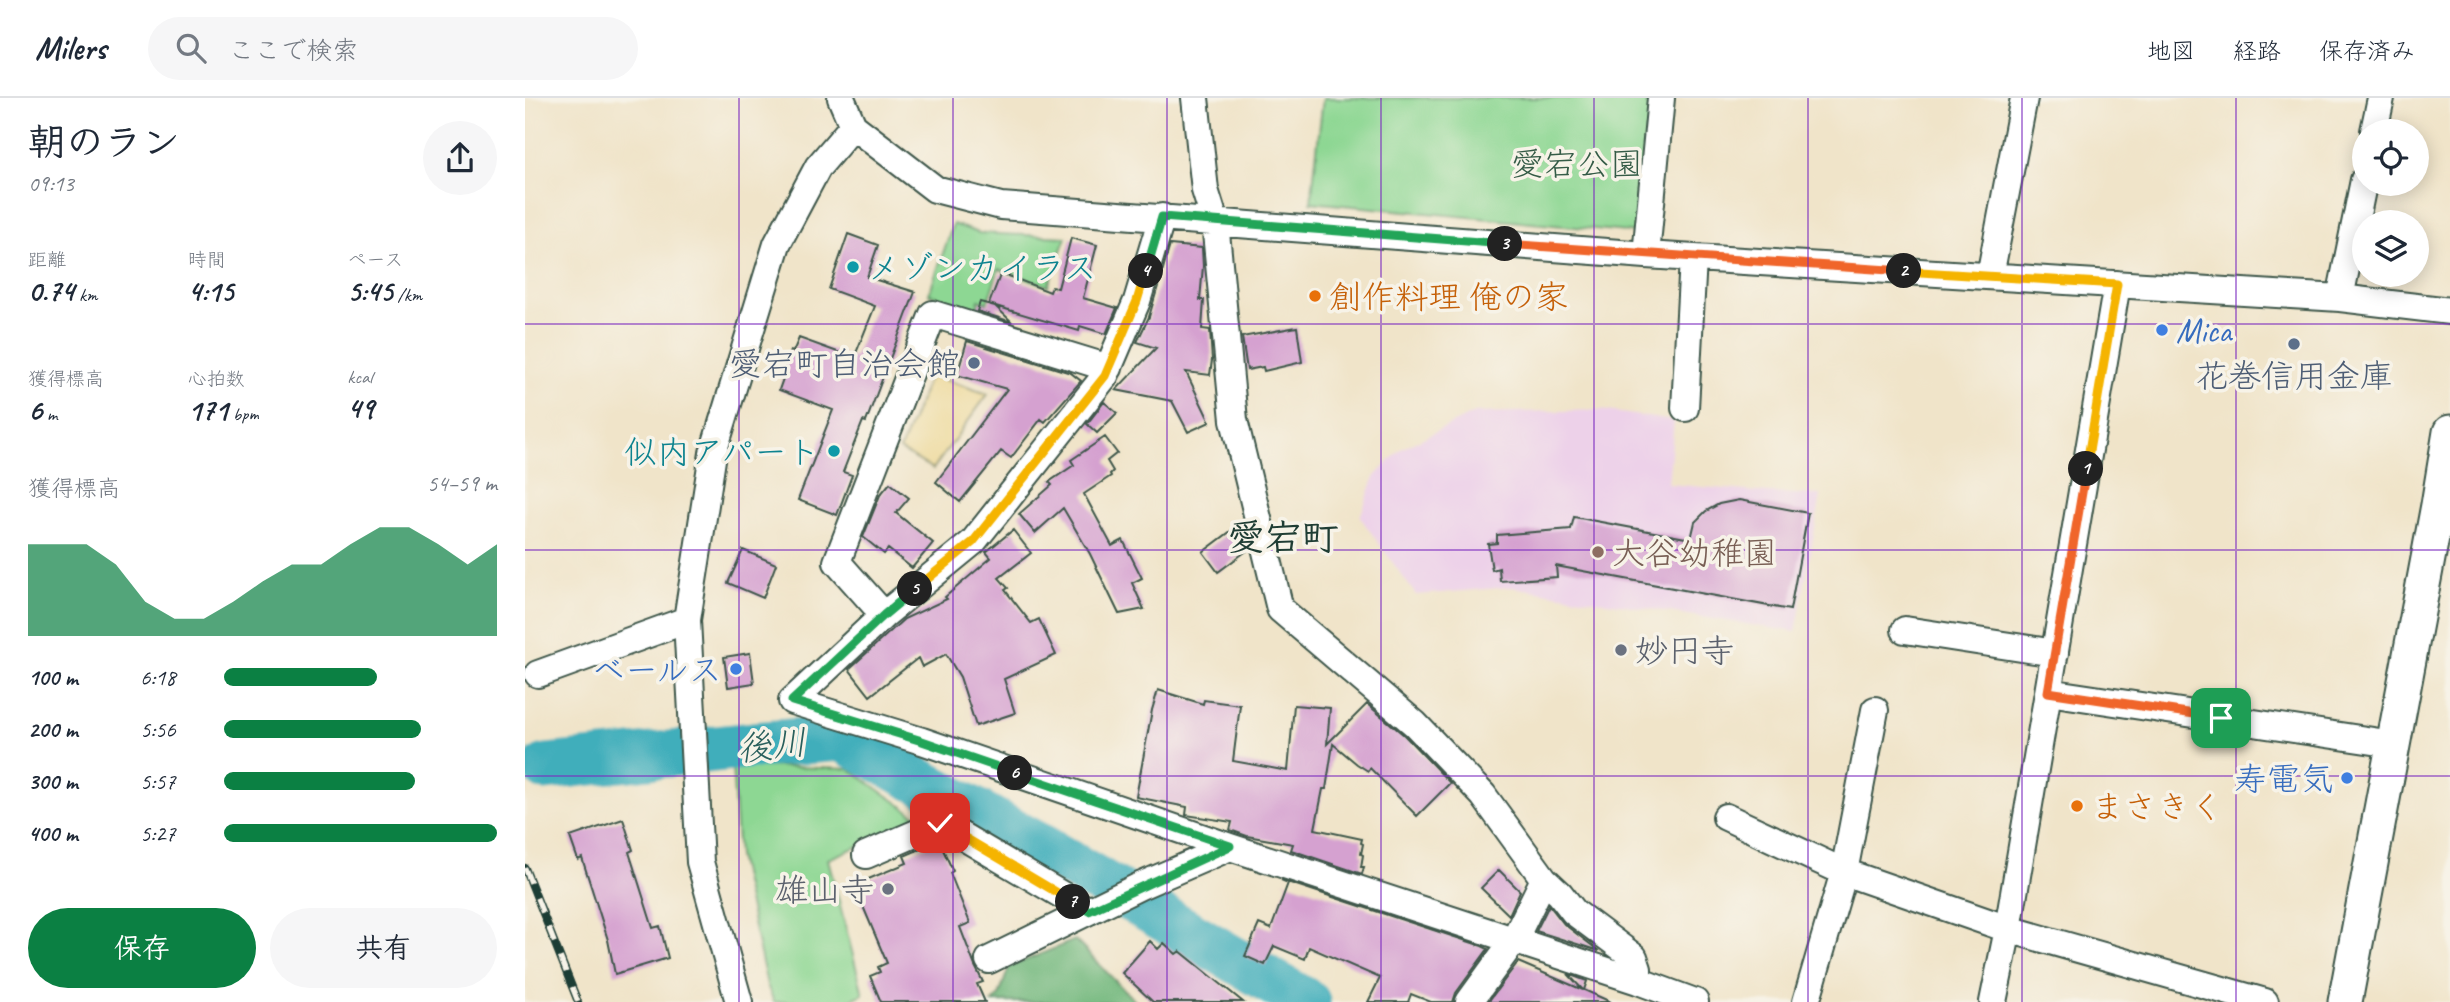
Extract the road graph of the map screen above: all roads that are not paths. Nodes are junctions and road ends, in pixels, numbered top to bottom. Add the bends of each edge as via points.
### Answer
1 (841, 98) edge
2 (1195, 98) edge
3 (1661, 98) edge
4 (2024, 98) edge
5 (2381, 98) edge
6 (2377, 119) edge
7 (853, 127) junction
8 (2361, 196) edge
9 (1162, 217) junction
10 (1216, 222) junction
11 (1646, 255) junction
12 (1693, 258) junction
13 (1990, 276) junction
14 (2117, 284) junction
15 (2340, 298) junction
16 (2450, 311) edge
17 (1108, 368) junction
18 (1685, 408) dead end
19 (2450, 432) edge
20 (2444, 506) edge
21 (884, 615) junction
22 (687, 620) junction
23 (1905, 630) dead end
24 (2055, 653) junction
25 (538, 674) dead end
26 (2048, 692) junction
27 (1875, 710) dead end
28 (2393, 744) junction
29 (1726, 817) dead end
30 (1230, 846) junction
31 (866, 855) dead end
32 (1844, 872) junction
33 (1544, 879) junction
34 (1097, 907) junction
35 (2008, 929) junction
36 (1514, 940) junction
37 (989, 960) dead end
38 (1638, 981) junction
39 (739, 1002) edge
40 (1469, 1002) edge
41 (1695, 1002) edge
42 (1806, 1002) edge
43 (1993, 1002) edge
44 (2265, 1002) edge
45 (2345, 1002) edge

1 - 7 street
2 - 10 street via 1205,190
3 - 11 street
4 - 13 street
5 - 6 street
7 - 9 street via 935,189 1001,206
7 - 22 street via 818,167 777,244 713,453
8 - 15 street
9 - 10 street
9 - 17 street via 1137,301
10 - 11 street
10 - 33 street via 1234,420 1280,609 1415,724 1483,795
11 - 12 street
12 - 13 street
12 - 18 street
13 - 14 street
14 - 15 street
14 - 24 street
15 - 16 street
17 - 21 street via 973,542
17 - 21 street via 933,314 837,562
19 - 20 main road
20 - 28 main road
21 - 30 street via 792,701
22 - 25 street
22 - 39 street via 700,862
23 - 24 street
24 - 26 street
26 - 28 street
26 - 35 street
27 - 32 street
28 - 45 main road
29 - 32 street
30 - 34 street
30 - 36 street
31 - 34 street via 940,823
32 - 35 street
32 - 42 street
33 - 36 street
33 - 38 street via 1584,920 1634,957
34 - 37 street
35 - 43 street
35 - 44 street
36 - 38 street
36 - 40 street
38 - 41 street

